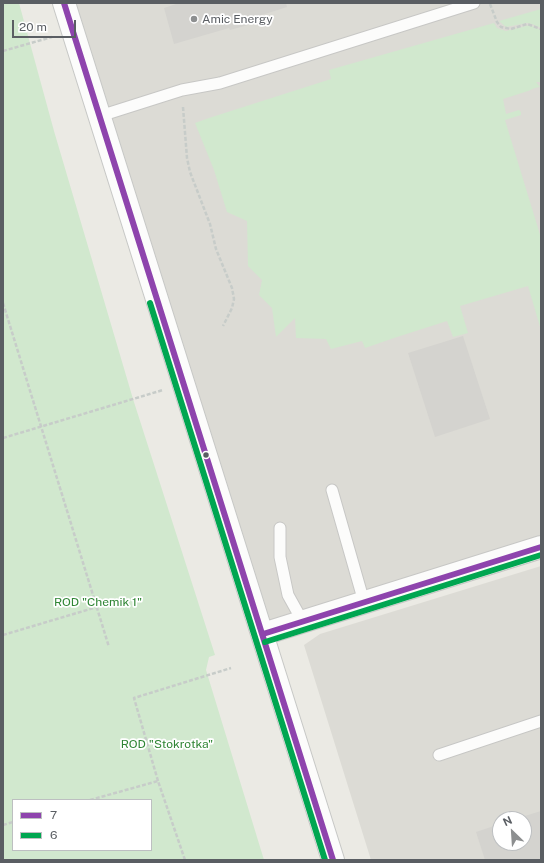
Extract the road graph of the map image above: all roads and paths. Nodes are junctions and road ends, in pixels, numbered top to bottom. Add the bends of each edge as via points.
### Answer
1 (64, 3) edge
2 (474, 3) edge
3 (490, 3) edge
4 (541, 29) edge
5 (74, 31) junction
6 (3, 51) edge
7 (182, 90) junction
8 (100, 116) junction
9 (3, 303) edge
10 (223, 326) dead end
11 (184, 383) junction
12 (41, 427) junction
13 (3, 438) edge
14 (332, 490) dead end
15 (280, 528) dead end
16 (541, 547) edge
17 (364, 602) junction
18 (97, 607) junction
19 (302, 622) junction
20 (263, 634) junction
21 (3, 635) edge
22 (109, 647) dead end
23 (231, 668) dead end
24 (541, 721) edge
25 (439, 754) dead end
26 (158, 780) junction
27 (93, 799) edge
28 (185, 860) edge
29 (333, 860) edge

1 - 5 main road
2 - 7 lane via 220,83
3 - 4 path via 501,27 511,29 527,24
5 - 6 path
5 - 8 main road
7 - 8 lane
7 - 10 path via 189,165 233,293 232,308
8 - 11 main road
9 - 12 path
11 - 12 path
11 - 20 main road
12 - 13 path
12 - 18 path
14 - 17 lane
15 - 19 lane via 280,558 288,595
16 - 17 main road
17 - 19 main road
18 - 21 path
18 - 22 path
19 - 20 main road
20 - 29 main road
23 - 26 path via 134,698
24 - 25 lane
26 - 27 path
26 - 28 path

